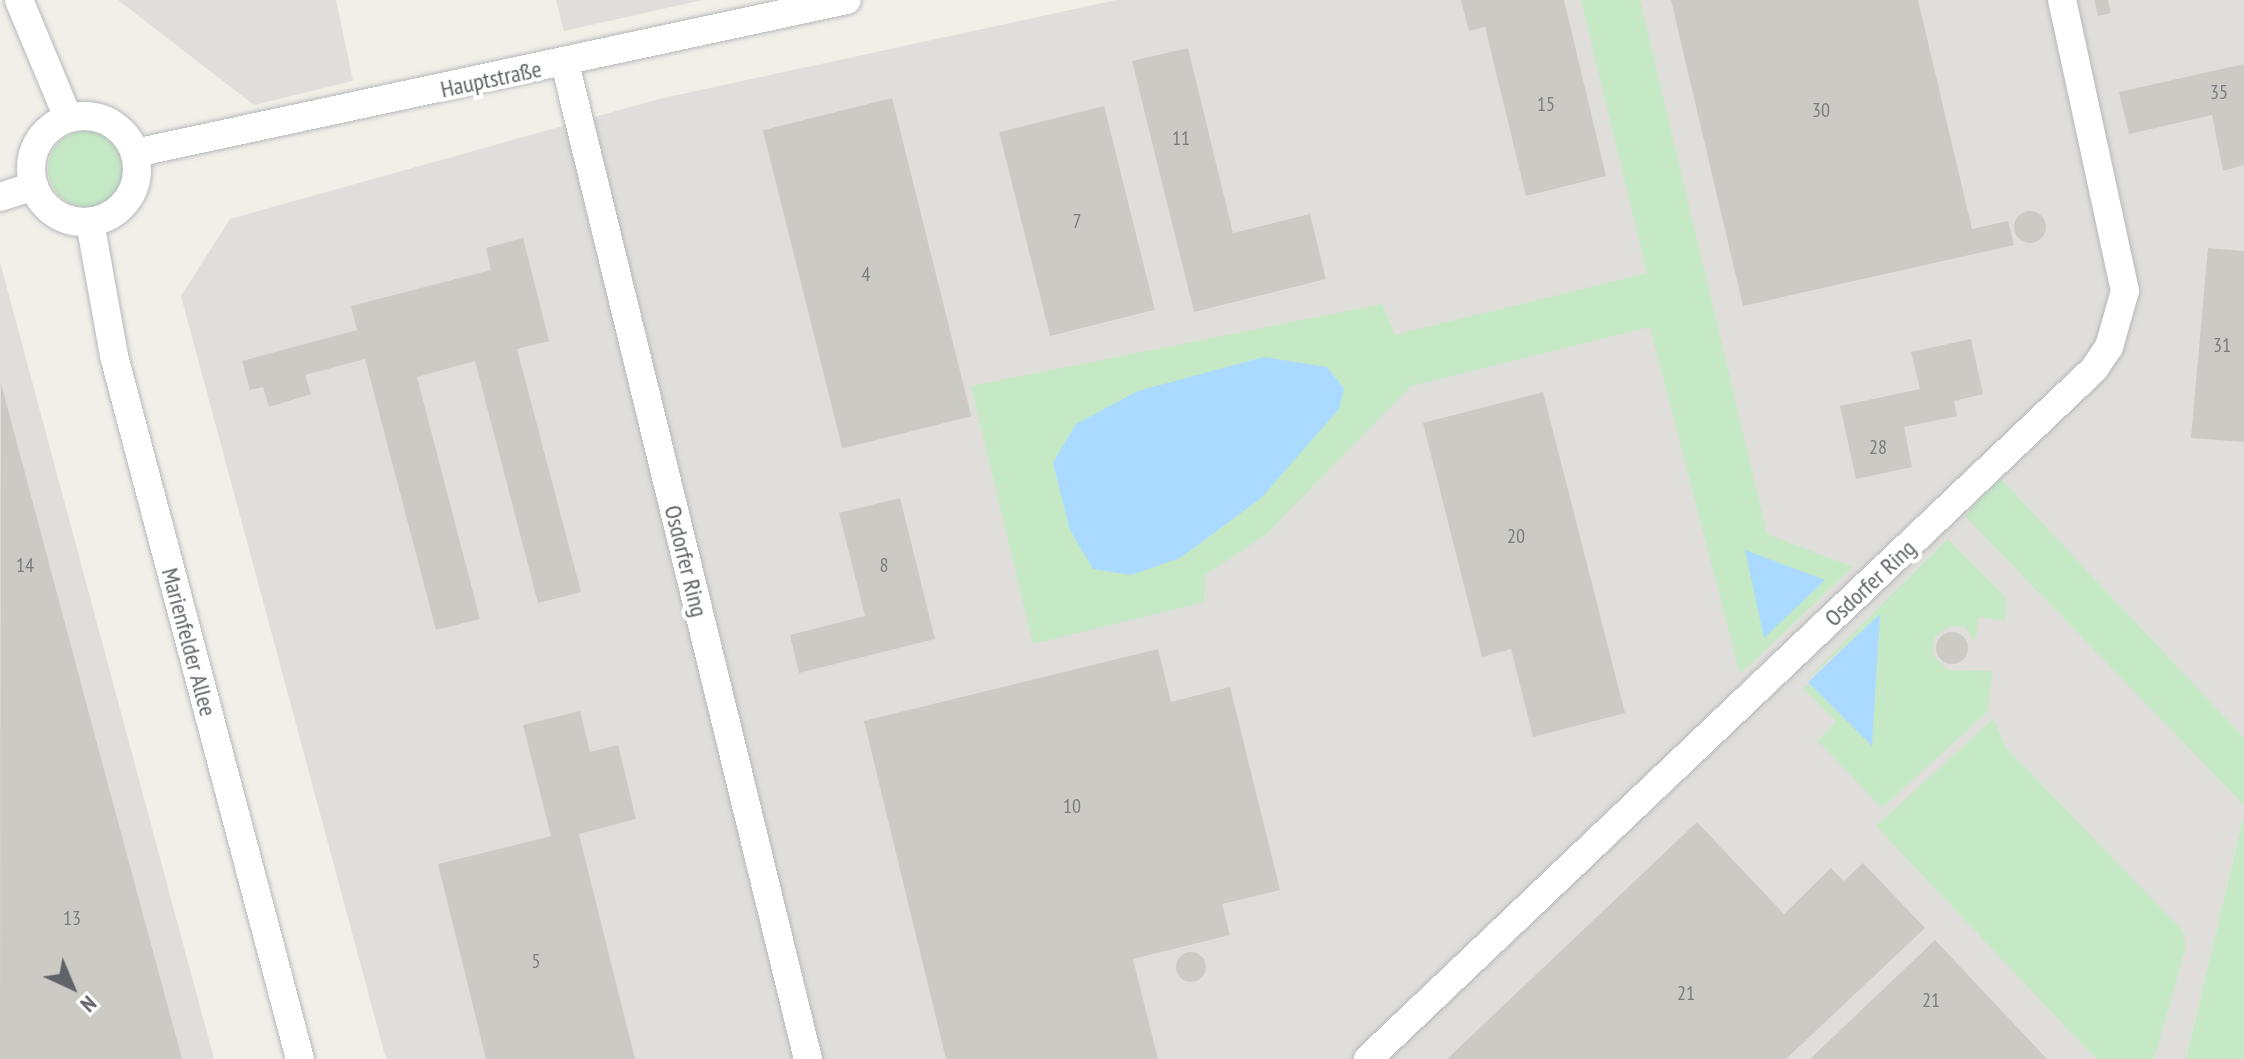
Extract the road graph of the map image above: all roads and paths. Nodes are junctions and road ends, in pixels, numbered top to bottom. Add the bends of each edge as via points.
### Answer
1 (19, 0) edge
2 (847, 0) edge
3 (2062, 0) edge
4 (565, 63) junction
5 (68, 118) junction
6 (135, 153) junction
7 (34, 186) junction
8 (0, 197) edge
9 (90, 222) junction
10 (300, 1059) edge
11 (808, 1059) edge
12 (1368, 1059) edge

1 - 5 street
2 - 4 street, Hauptstraße
3 - 12 street, Osdorfer Ring via 2125,291 2109,347 2094,369
4 - 6 street, Hauptstraße
4 - 11 street, Osdorfer Ring
5 - 6 street via 101,118 127,138
5 - 7 street via 36,145
6 - 9 street via 137,168 129,197 118,209
7 - 8 street
7 - 9 street via 56,214
9 - 10 street, Marienfelder Allee via 114,356

